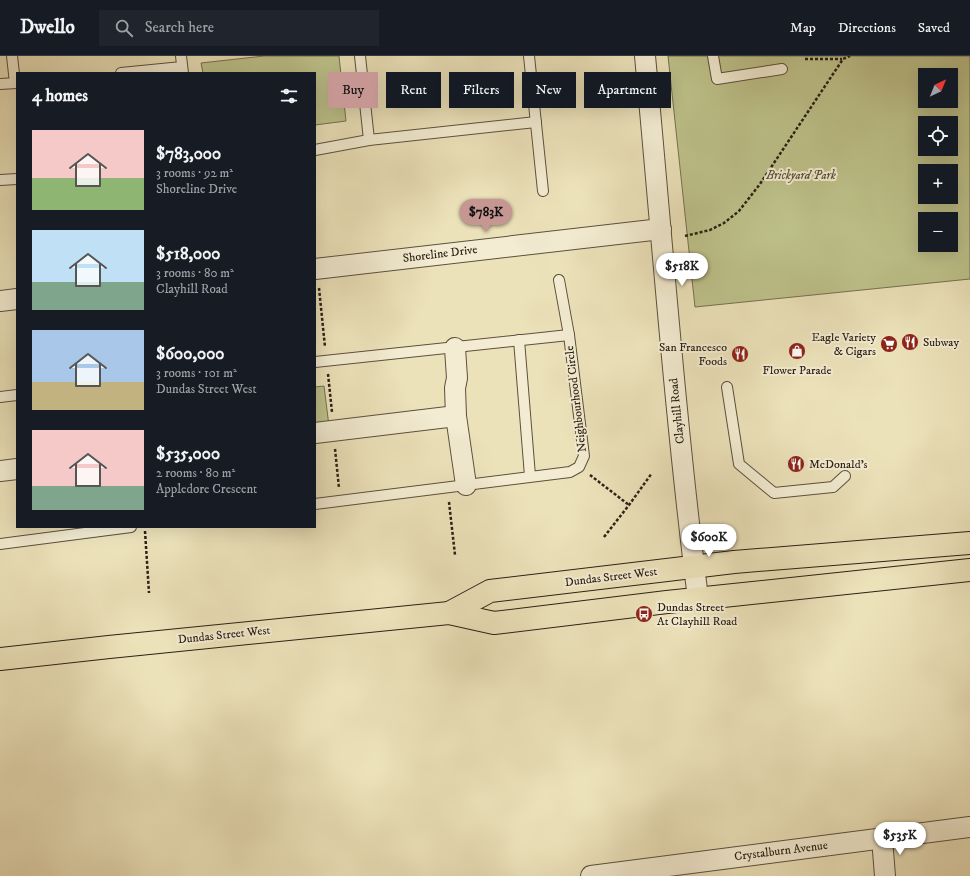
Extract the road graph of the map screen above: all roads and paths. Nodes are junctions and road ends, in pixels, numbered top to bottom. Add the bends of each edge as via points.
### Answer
1 (12, 56) edge
2 (181, 56) edge
3 (360, 56) edge
4 (529, 56) edge
5 (645, 56) edge
6 (713, 56) edge
7 (850, 56) edge
8 (805, 59) dead end
9 (843, 59) junction
10 (782, 69) dead end
11 (182, 70) edge
12 (141, 72) edge
13 (16, 83) edge
14 (0, 84) edge
15 (536, 122) junction
16 (369, 140) junction
17 (316, 150) edge
18 (16, 179) edge
19 (0, 180) edge
20 (543, 191) dead end
21 (661, 229) junction
22 (685, 236) dead end
23 (316, 269) edge
24 (559, 280) dead end
25 (16, 299) edge
26 (0, 301) edge
27 (569, 335) junction
28 (519, 340) junction
29 (454, 348) junction
30 (316, 360) edge
31 (327, 361) junction
32 (727, 387) dead end
33 (16, 395) edge
34 (0, 397) edge
35 (456, 416) junction
36 (324, 432) edge
37 (579, 467) junction
38 (16, 469) edge
39 (0, 471) edge
40 (652, 473) dead end
41 (530, 476) junction
42 (845, 476) dead end
43 (457, 486) junction
44 (340, 500) junction
45 (316, 504) edge
46 (629, 505) junction
47 (123, 528) edge
48 (145, 528) edge
49 (604, 537) dead end
50 (970, 543) edge
51 (0, 544) edge
52 (455, 555) dead end
53 (694, 567) junction
54 (970, 570) edge
55 (149, 593) dead end
56 (698, 598) junction
57 (449, 613) junction
58 (0, 659) edge
59 (970, 827) edge
60 (882, 838) junction
61 (591, 876) edge
62 (885, 876) edge

1 - 13 lane
2 - 11 lane
3 - 16 lane
4 - 15 lane
5 - 21 street, Clayhill Road
6 - 10 lane via 717,79
7 - 9 path
8 - 9 path
9 - 22 path via 760,184 739,211 710,230
11 - 12 lane
13 - 14 lane
15 - 16 lane
15 - 20 lane
16 - 17 lane
18 - 19 lane
21 - 23 street, Shoreline Drive
21 - 53 street, Clayhill Road via 675,401
23 - 31 path
24 - 27 lane, Neighbourhood Circle
25 - 26 street
27 - 28 lane, Neighbourhood Circle
27 - 37 lane, Neighbourhood Circle via 584,456
28 - 29 lane, Neighbourhood Circle
28 - 41 lane
29 - 31 lane, Neighbourhood Circle
29 - 35 street via 457,378
30 - 31 lane, Neighbourhood Circle
31 - 36 path
32 - 42 lane via 739,464 774,493 833,487
33 - 34 lane
35 - 36 street
35 - 43 street
36 - 44 path
37 - 41 lane, Neighbourhood Circle via 570,472
37 - 46 path
38 - 39 street
40 - 46 path
41 - 43 lane, Neighbourhood Circle
43 - 44 lane, Neighbourhood Circle
43 - 52 path
44 - 45 lane, Neighbourhood Circle
46 - 49 path
47 - 51 lane
48 - 55 path
50 - 53 main road, Dundas Street West
53 - 56 street, Clayhill Road
53 - 57 main road, Dundas Street West via 490,591
54 - 56 main road, Dundas Street West
56 - 57 main road, Dundas Street West via 494,623
57 - 58 main road, Dundas Street West
59 - 60 street, Crystalburn Avenue
60 - 61 street, Crystalburn Avenue
60 - 62 street

